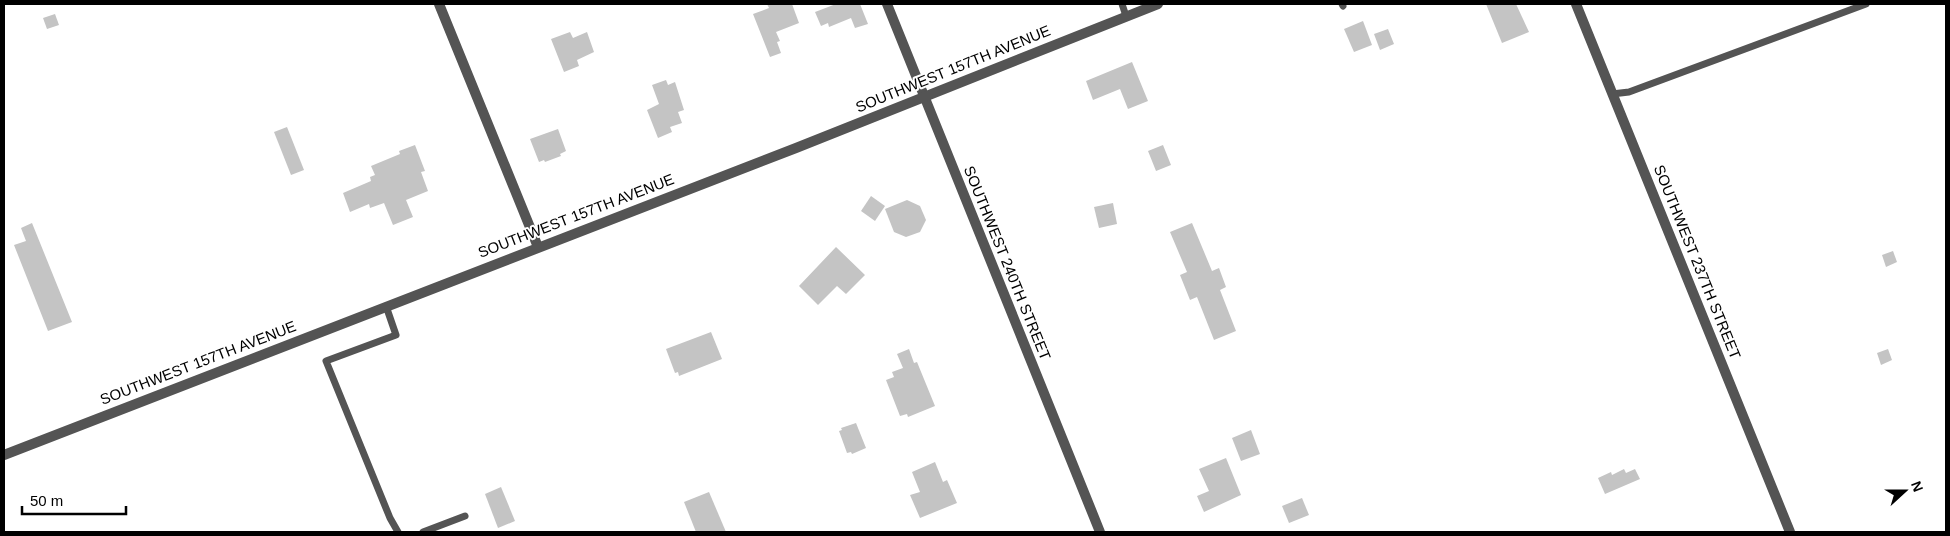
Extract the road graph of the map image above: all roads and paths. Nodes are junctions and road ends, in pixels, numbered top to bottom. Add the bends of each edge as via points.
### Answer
1 (439, 4) edge
2 (887, 4) edge
3 (1122, 4) edge
4 (1158, 4) edge
5 (1576, 4) edge
6 (1866, 4) edge
7 (1126, 16) junction
8 (1612, 94) junction
9 (924, 96) junction
10 (538, 247) junction
11 (386, 306) junction
12 (4, 455) edge
13 (465, 516) dead end
14 (398, 532) edge
15 (423, 532) edge
16 (1100, 532) edge
17 (1790, 532) edge

1 - 10 street
2 - 9 street, SOUTHWEST 240TH STREET
3 - 7 lane
4 - 7 street, SOUTHWEST 157TH AVENUE
5 - 8 street, SOUTHWEST 237TH STREET
6 - 8 lane via 1629,92
7 - 9 street, SOUTHWEST 157TH AVENUE
8 - 17 street, SOUTHWEST 237TH STREET
9 - 10 street, SOUTHWEST 157TH AVENUE
9 - 16 street, SOUTHWEST 240TH STREET
10 - 11 street, SOUTHWEST 157TH AVENUE
11 - 12 street, SOUTHWEST 157TH AVENUE
11 - 14 lane via 396,334 326,361
13 - 15 lane

